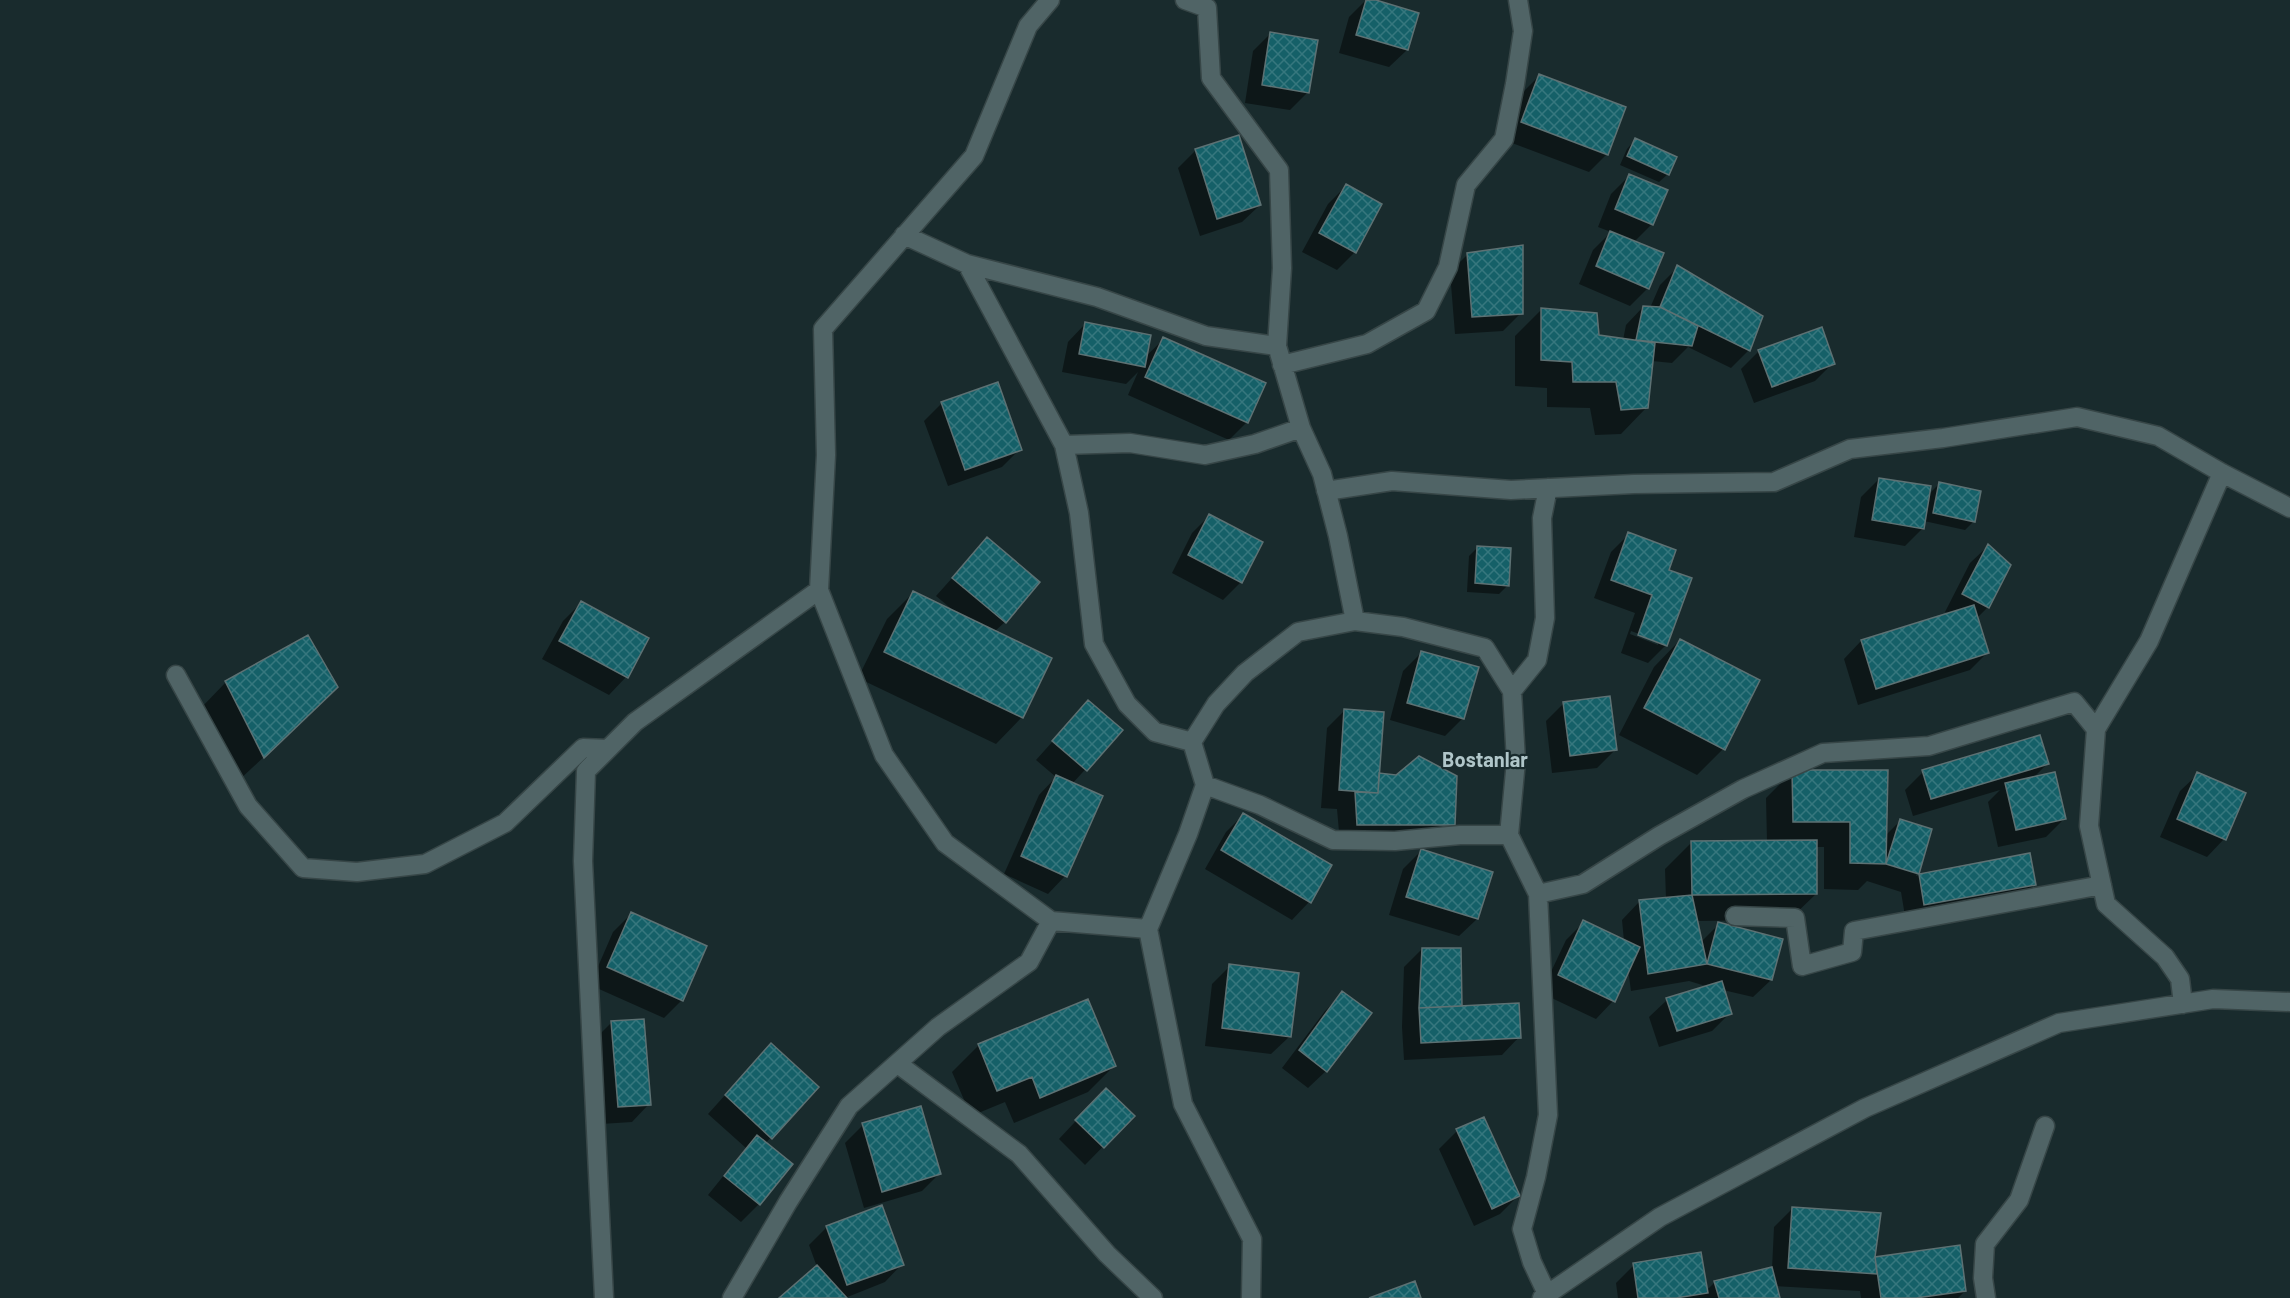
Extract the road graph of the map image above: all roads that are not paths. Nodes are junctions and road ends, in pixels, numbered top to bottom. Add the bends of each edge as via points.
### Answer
1 (1050, 0) edge
2 (1185, 0) edge
3 (1518, 0) edge
4 (904, 235) junction
5 (967, 264) junction
6 (1277, 346) junction
7 (1282, 365) junction
8 (1301, 428) junction
9 (1064, 445) junction
10 (2222, 473) junction
11 (1548, 488) junction
12 (1326, 491) junction
13 (2290, 508) edge
14 (819, 590) junction
15 (1355, 621) junction
16 (176, 675) dead end
17 (1512, 691) junction
18 (2096, 729) junction
19 (1192, 742) junction
20 (608, 749) junction
21 (1205, 785) junction
22 (1509, 835) junction
23 (2102, 885) junction
24 (1538, 894) junction
25 (1735, 916) dead end
26 (1051, 921) junction
27 (1148, 929) junction
28 (2290, 1002) edge
29 (2183, 1004) junction
30 (898, 1064) junction
31 (2045, 1126) dead end
32 (1544, 1296) edge
33 (604, 1298) edge
34 (732, 1298) edge
35 (1153, 1298) edge
36 (1251, 1298) edge
37 (1986, 1298) edge

1 - 4 street via 1028,26 974,156
2 - 6 street via 1207,8 1211,78 1279,170 1282,268
3 - 7 street via 1522,31 1504,139 1466,185 1448,267 1426,311 1367,344
4 - 5 street
4 - 14 street via 823,329 826,455
5 - 6 street via 1097,297 1206,336
5 - 9 street
6 - 7 street
7 - 8 street
8 - 9 street via 1205,455 1130,443
8 - 12 street
9 - 19 street via 1079,513 1094,644 1127,704 1155,732
10 - 11 street via 2158,436 2077,417 1850,448 1774,482
10 - 13 street
10 - 18 street via 2150,641
11 - 12 street via 1511,490 1392,481
11 - 17 street via 1542,518 1545,618 1537,660
12 - 15 street
14 - 20 street via 635,722
14 - 26 street via 884,755 945,843
15 - 17 street via 1403,627 1485,648
15 - 19 street via 1298,632 1245,673 1216,704
16 - 20 street via 248,806 303,868 357,872 425,864 505,823 583,748
17 - 22 street via 1516,761
18 - 23 street via 2089,826
18 - 24 street via 2074,702 1929,746 1823,753 1743,789 1583,884
19 - 21 street
20 - 33 street via 586,771 583,861
21 - 22 street via 1260,805 1333,840
21 - 27 street
22 - 24 street
23 - 25 street via 1854,931 1852,952 1802,966 1795,918
23 - 29 street via 2106,904 2170,964 2180,979
24 - 32 street via 1548,1115 1522,1229
26 - 27 street
26 - 30 street via 1029,962 938,1027
27 - 36 street via 1183,1104 1252,1239
28 - 29 street via 2213,999
29 - 32 street via 2059,1023 1865,1108 1660,1217
30 - 34 street via 849,1106
30 - 35 street via 1019,1154 1107,1254
31 - 37 street via 2019,1200 1985,1244

